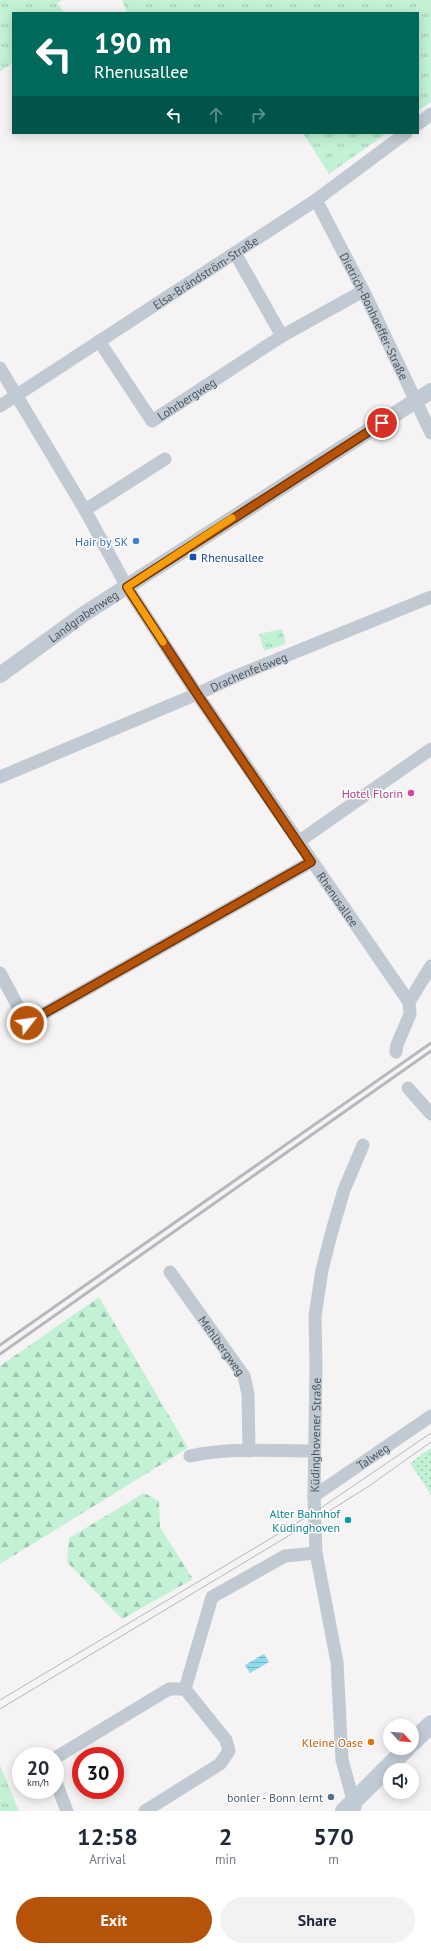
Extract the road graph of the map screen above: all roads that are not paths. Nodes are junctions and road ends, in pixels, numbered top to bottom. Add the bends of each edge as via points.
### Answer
1 (431, 114) edge
2 (419, 123) edge
3 (405, 134) edge
4 (316, 200) junction
5 (235, 253) junction
6 (363, 291) junction
7 (282, 336) junction
8 (99, 341) junction
9 (0, 368) edge
10 (431, 391) edge
11 (15, 394) junction
12 (415, 402) junction
13 (0, 406) edge
14 (431, 433) edge
15 (165, 459) dead end
16 (85, 510) junction
17 (127, 587) junction
18 (431, 597) edge
19 (0, 675) edge
20 (197, 694) junction
21 (431, 749) edge
22 (0, 777) edge
23 (298, 842) junction
24 (311, 862) junction
25 (431, 966) edge
26 (0, 973) edge
27 (409, 1002) junction
28 (396, 1052) dead end
29 (408, 1088) dead end
30 (431, 1114) edge
31 (363, 1145) dead end
32 (170, 1272) dead end
33 (431, 1416) edge
34 (249, 1451) junction
35 (314, 1451) junction
36 (190, 1456) dead end
37 (314, 1496) junction
38 (316, 1553) junction
39 (185, 1689) junction
40 (431, 1724) edge
41 (419, 1736) edge
42 (64, 1753) edge
43 (400, 1755) edge
44 (62, 1799) edge
45 (351, 1808) edge
46 (67, 1811) edge
47 (146, 1811) edge

1 - 2 street
3 - 4 street, Elsa-Brändström-Straße
4 - 5 street, Elsa-Brändström-Straße
4 - 6 street, Dietrich-Bonhoeffer-Straße
5 - 7 street
5 - 8 street, Elsa-Brändström-Straße
6 - 7 street, Lohrbergweg
6 - 12 street, Dietrich-Bonhoeffer-Straße
7 - 8 street, Lohrbergweg via 152,421
8 - 11 street, Elsa-Brändström-Straße
9 - 11 street, Rhenusallee
10 - 12 street, Landgrabenweg
11 - 13 street, Elsa-Brändström-Straße
11 - 16 street, Rhenusallee
12 - 14 street, Dietrich-Bonhoeffer-Straße
12 - 17 street, Landgrabenweg
15 - 16 street
16 - 17 street, Rhenusallee
17 - 19 street, Landgrabenweg via 84,614
17 - 20 street, Rhenusallee
18 - 20 street, Drachenfelsweg via 242,673
20 - 22 street, Drachenfelsweg
20 - 23 street, Rhenusallee
21 - 23 street
23 - 24 street, Rhenusallee
24 - 26 street via 27,1023
24 - 27 street, Rhenusallee
25 - 27 street
27 - 28 street via 410,1014
29 - 30 street
31 - 35 street, Küdinghovener Straße via 344,1190 315,1302
32 - 34 street, Mehlbergweg via 244,1376 248,1394
33 - 37 street, Talweg
34 - 35 street
34 - 36 street
35 - 37 street, Küdinghovener Straße
37 - 38 street, Küdinghovener Straße
38 - 39 street via 286,1556 212,1597
38 - 45 street, Küdinghovener Straße via 337,1662 342,1760
39 - 42 street via 169,1690
39 - 47 street via 226,1740 229,1751 220,1764
40 - 41 main road
43 - 45 main road
44 - 46 street

